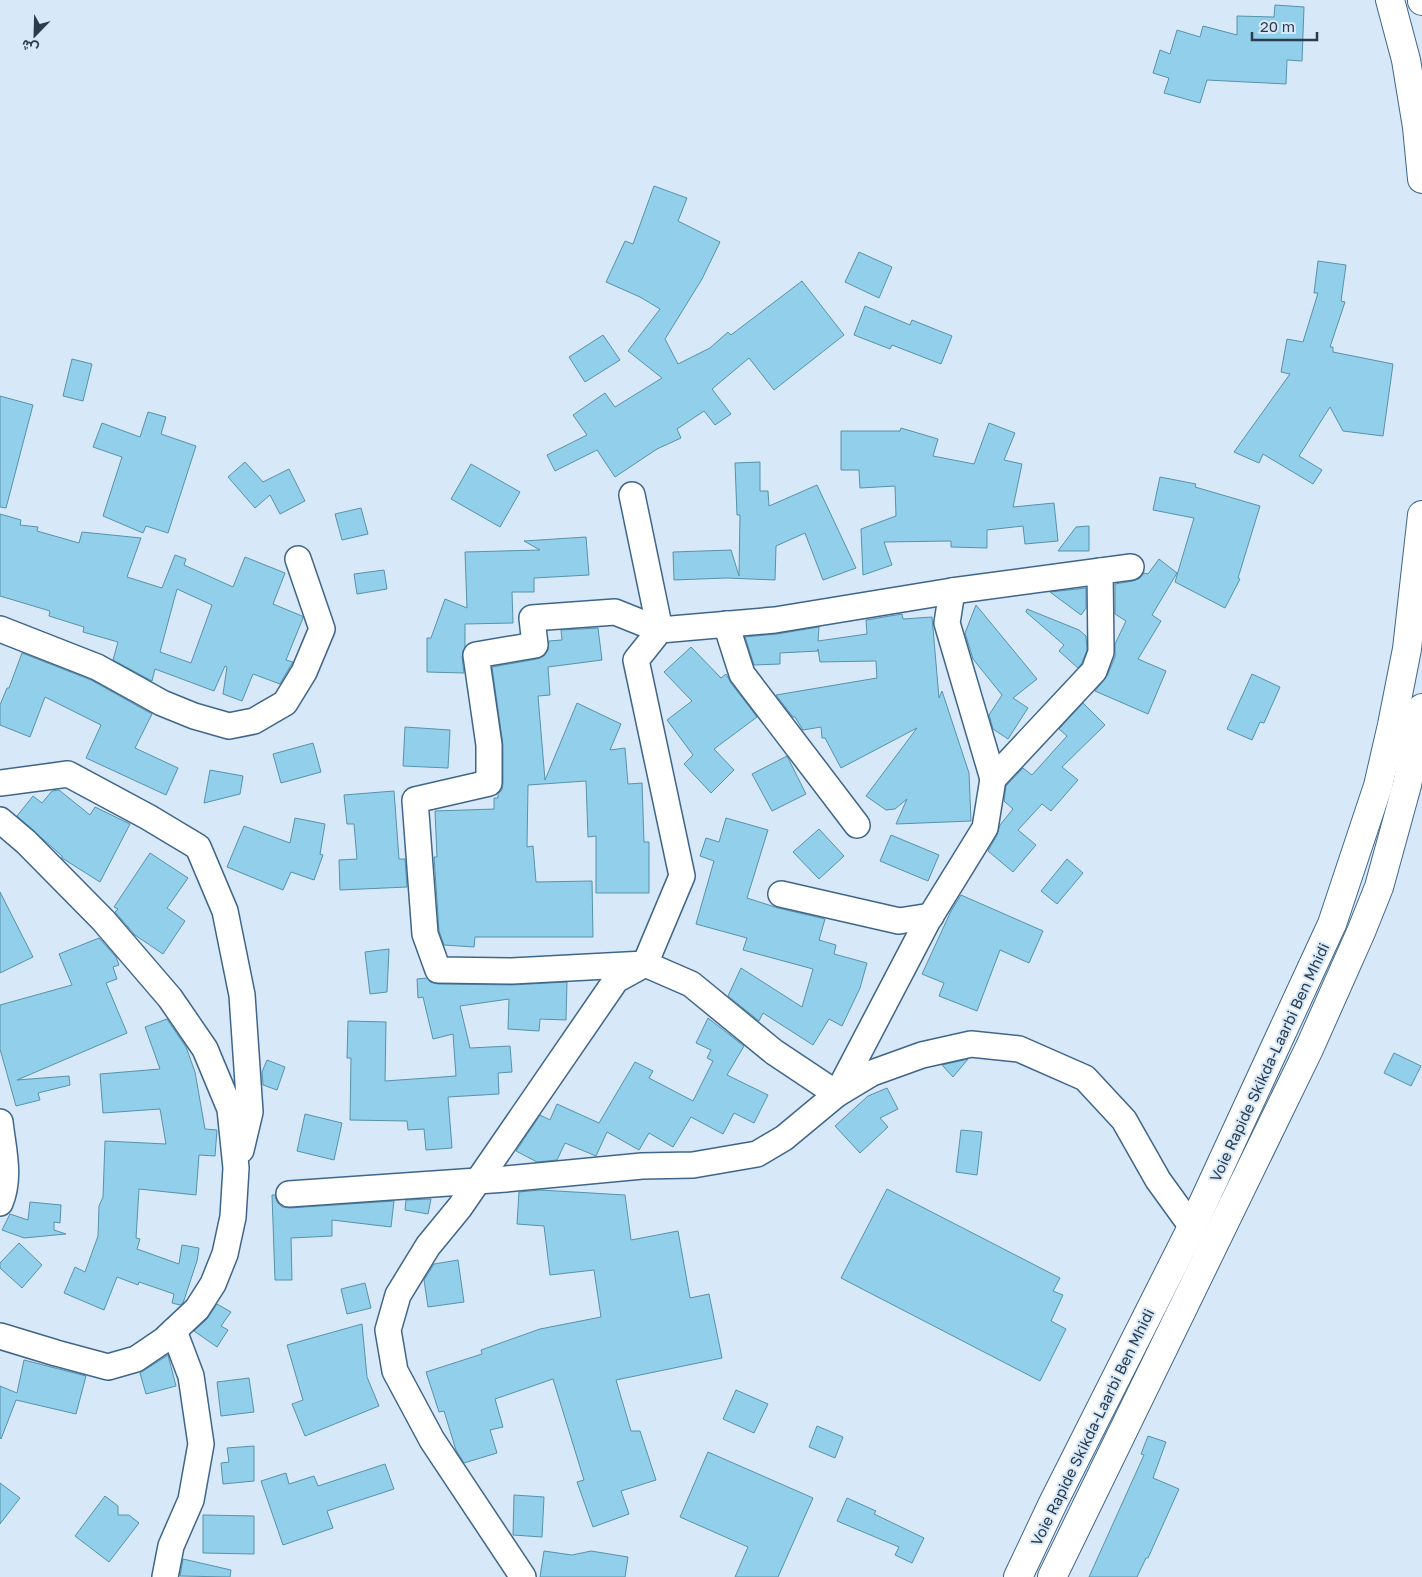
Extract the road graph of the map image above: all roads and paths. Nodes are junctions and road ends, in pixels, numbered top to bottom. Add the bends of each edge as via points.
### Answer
1 (1390, 0) edge
2 (1422, 179) edge
3 (632, 495) dead end
4 (1422, 514) edge
5 (298, 559) dead end
6 (1131, 568) dead end
7 (1100, 571) junction
8 (952, 591) junction
9 (726, 624) junction
10 (0, 629) edge
11 (660, 630) junction
12 (1422, 708) edge
13 (993, 779) junction
14 (0, 783) edge
15 (0, 820) edge
16 (857, 825) dead end
17 (781, 894) dead end
18 (930, 916) junction
19 (645, 964) junction
20 (837, 1094) junction
21 (0, 1122) edge
22 (236, 1168) junction
23 (477, 1181) junction
24 (290, 1194) dead end
25 (0, 1203) edge
26 (1192, 1227) junction
27 (174, 1331) junction
28 (0, 1336) edge
29 (165, 1577) edge
30 (523, 1577) edge
31 (1018, 1577) edge
32 (1052, 1577) edge

1 - 2 highway via 1406,60
3 - 11 street
4 - 26 highway, Voie Rapide Skikda-Laarbi Ben Mhidi via 1407,649 1378,786 1332,924
5 - 10 street via 322,629 304,672 285,702 254,722 230,726 194,716 162,703 98,668
6 - 7 street
7 - 8 street
7 - 13 street via 1101,652 1094,671
8 - 9 street via 775,620
8 - 13 street via 947,623
9 - 11 street
9 - 16 street via 742,674
11 - 19 street via 636,660 682,876
11 - 19 street via 615,612 532,618 535,645 476,655 489,745 489,783 415,800 424,934 438,970 512,971
12 - 32 highway, Voie Rapide Skikda-Laarbi Ben Mhidi via 1402,803 1379,887 1361,932 1305,1057
13 - 18 street via 985,828
14 - 22 street via 68,774 198,846 225,911 242,995 250,1112
15 - 22 street via 103,920 170,998 205,1049 230,1109
17 - 18 street via 899,921
18 - 20 street
19 - 20 street via 691,984 774,1052
19 - 23 street via 616,980
20 - 23 street via 784,1138 757,1154 692,1165 642,1166
20 - 26 street via 872,1072 922,1055 971,1044 1019,1049 1085,1078 1124,1120 1158,1180
21 - 25 street via 7,1177
22 - 27 street via 233,1217 219,1269 197,1310
23 - 24 street
23 - 30 street via 428,1246 398,1295 388,1330 396,1371 432,1440
26 - 31 highway, Voie Rapide Skikda-Laarbi Ben Mhidi
27 - 28 street via 136,1360 108,1367
27 - 29 street via 191,1376 201,1444 191,1500 171,1546

